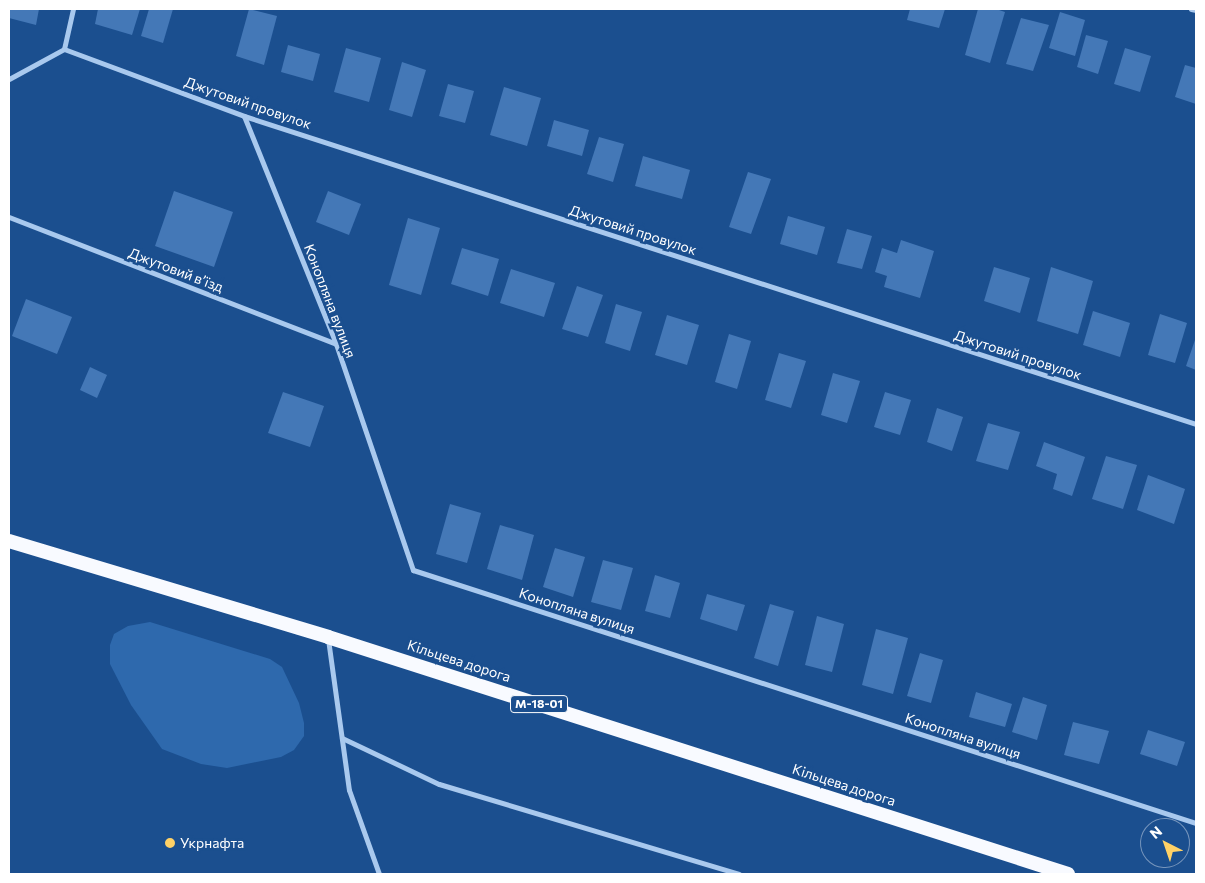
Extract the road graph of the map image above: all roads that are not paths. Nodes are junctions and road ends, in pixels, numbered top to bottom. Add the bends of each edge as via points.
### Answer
1 (72, 9) edge
2 (1191, 9) edge
3 (1196, 10) edge
4 (64, 50) junction
5 (9, 79) edge
6 (244, 116) junction
7 (9, 217) edge
8 (336, 344) junction
9 (1196, 424) edge
10 (9, 541) edge
11 (328, 637) junction
12 (342, 738) junction
13 (1196, 823) edge
14 (379, 874) edge
15 (740, 874) edge
16 (1068, 874) edge

1 - 4 street
2 - 3 street
4 - 5 street
4 - 6 street, Джутовий провулок
6 - 8 street, Конопляна вулиця
6 - 9 street, Джутовий провулок
7 - 8 street, Джутовий в’їзд
8 - 13 street, Конопляна вулиця via 413,570
10 - 11 highway, Кільцева дорога / М-18-01
11 - 12 street
11 - 16 highway, Кільцева дорога / М-18-01
12 - 14 street via 349,790
12 - 15 street via 438,784

